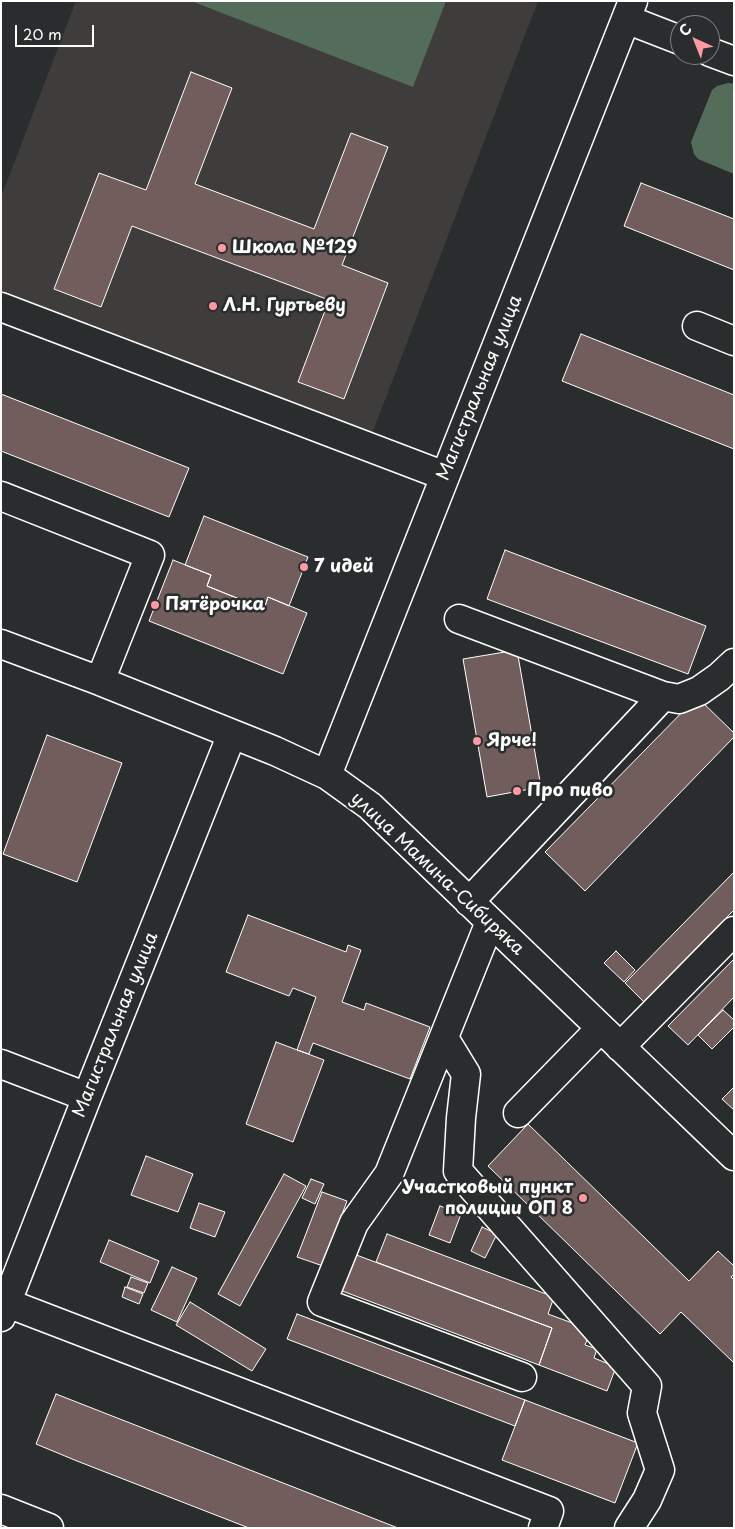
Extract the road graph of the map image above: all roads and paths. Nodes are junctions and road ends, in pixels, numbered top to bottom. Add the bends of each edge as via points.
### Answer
1 (630, 10) edge
2 (670, 34) edge
3 (720, 56) edge
4 (734, 61) edge
5 (1, 307) edge
6 (697, 326) dead end
7 (734, 341) edge
8 (446, 476) junction
9 (1, 496) edge
10 (459, 619) dead end
11 (1, 644) edge
12 (729, 678) edge
13 (100, 681) junction
14 (663, 696) junction
15 (232, 734) junction
16 (327, 775) junction
17 (469, 902) junction
18 (490, 922) junction
19 (734, 931) edge
20 (601, 1028) junction
21 (444, 1038) junction
22 (620, 1047) junction
23 (1, 1064) edge
24 (87, 1097) junction
25 (518, 1113) dead end
26 (732, 1150) edge
27 (4, 1310) edge
28 (522, 1377) dead end
29 (647, 1500) junction
30 (1, 1509) edge
31 (49, 1528) edge
32 (543, 1528) edge
33 (629, 1528) edge
34 (644, 1528) edge

1 - 2 street
1 - 8 street, Магистральная улица
3 - 4 street
5 - 8 street
6 - 7 street
8 - 16 street, Магистральная улица
9 - 13 street via 150,555
10 - 14 street
11 - 13 street, улица Мамина-Сибиряка
12 - 14 street via 680,699
13 - 15 street, улица Мамина-Сибиряка
14 - 17 street
15 - 16 street, улица Мамина-Сибиряка
15 - 24 street, Магистральная улица
16 - 17 street, улица Мамина-Сибиряка via 370,806
17 - 18 street, улица Мамина-Сибиряка
18 - 20 street, улица Мамина-Сибиряка
18 - 21 street
19 - 22 street
20 - 22 street, улица Мамина-Сибиряка
20 - 25 street
21 - 28 street via 389,1174 354,1223 322,1302
21 - 29 street via 466,1074 458,1172 647,1386 642,1413 660,1470
22 - 26 street, улица Мамина-Сибиряка
23 - 24 street
24 - 27 street, Магистральная улица
27 - 32 street via 549,1511
29 - 33 street
29 - 34 street
30 - 31 street

